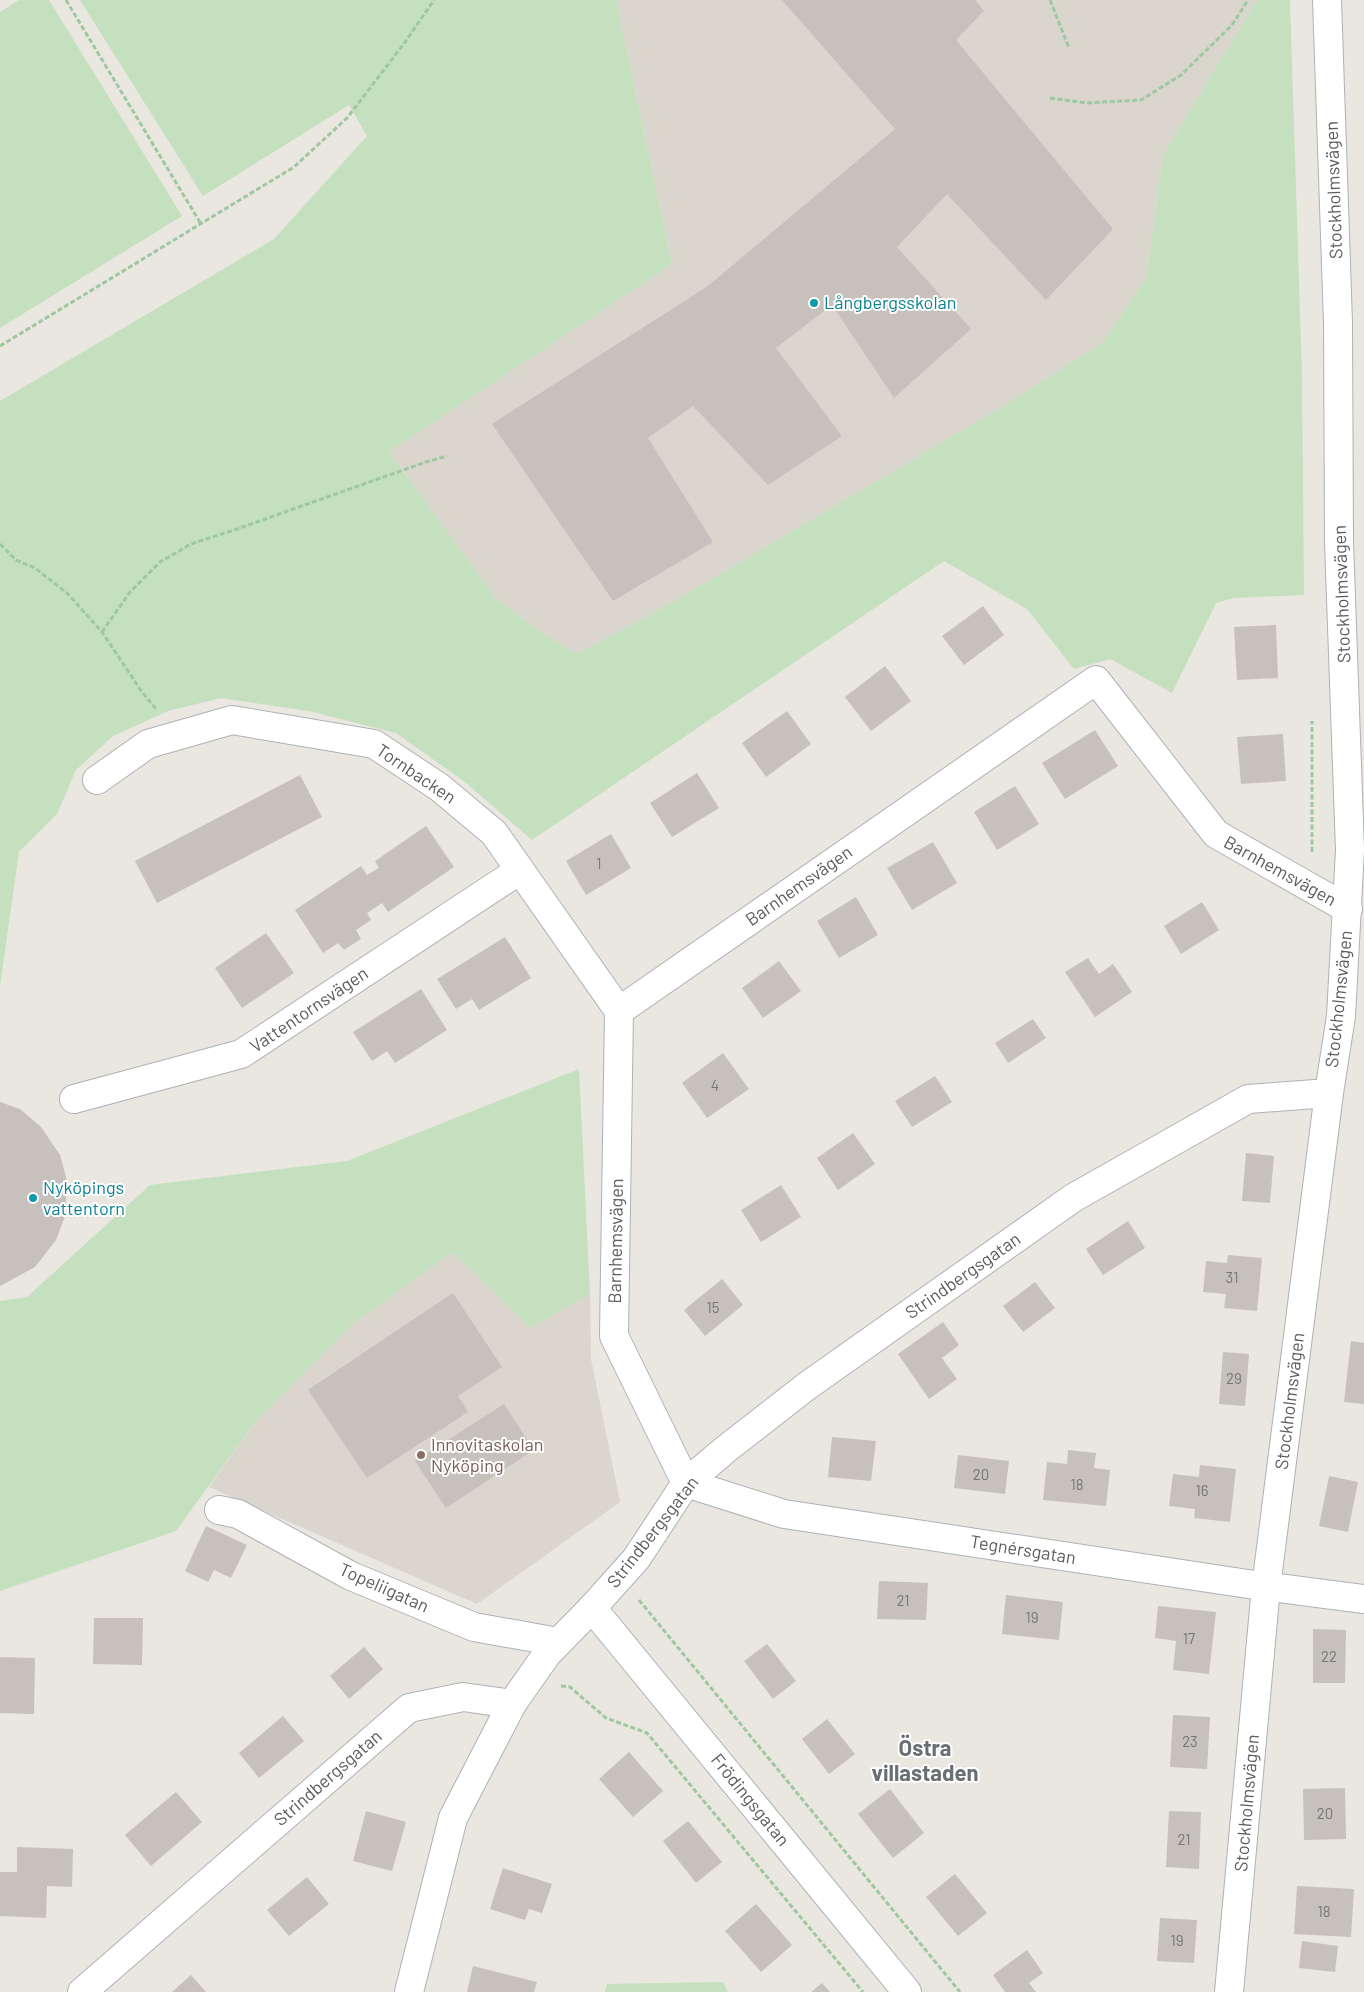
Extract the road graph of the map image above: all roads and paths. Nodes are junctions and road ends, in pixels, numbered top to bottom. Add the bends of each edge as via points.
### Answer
1 (66, 0) edge
2 (434, 0) edge
3 (1050, 0) edge
4 (1248, 0) edge
5 (1327, 0) edge
6 (1069, 48) dead end
7 (1050, 98) dead end
8 (201, 224) junction
9 (0, 346) edge
10 (448, 456) dead end
11 (0, 544) edge
12 (102, 632) junction
13 (1312, 720) dead end
14 (178, 735) junction
15 (1356, 764) edge
16 (96, 780) dead end
17 (1357, 855) edge
18 (520, 870) junction
19 (1320, 894) junction
20 (1348, 909) junction
21 (619, 1011) junction
22 (1353, 1020) edge
23 (1329, 1092) junction
24 (74, 1099) dead end
25 (686, 1483) junction
26 (219, 1510) dead end
27 (620, 1577) junction
28 (1266, 1586) junction
29 (1364, 1599) edge
30 (592, 1608) junction
31 (558, 1642) junction
32 (529, 1681) junction
33 (512, 1704) junction
34 (82, 1992) edge
35 (409, 1992) edge
36 (863, 1992) edge
37 (907, 1992) edge
38 (960, 1992) edge
39 (1229, 1992) edge

1 - 8 path
2 - 8 path via 347,118 294,167
3 - 6 path
4 - 7 path via 1232,24 1181,75 1141,100 1086,103
5 - 15 street, Stockholmsvägen via 1338,323 1339,542
8 - 9 path
10 - 12 path via 191,544 160,562 130,592
11 - 12 path via 16,560 35,568 68,594
12 - 14 path via 142,692
13 - 19 path via 1311,849
14 - 16 street, Tornbacken via 148,744
14 - 18 street, Tornbacken via 232,720 374,744 439,787 494,833
15 - 17 street, Stockholmsvägen
17 - 20 street, Stockholmsvägen
18 - 21 street, Tornbacken
18 - 24 street, Vattentornsvägen via 242,1054
19 - 20 street, Barnhemsvägen
19 - 21 street, Barnhemsvägen via 1216,834 1096,680
20 - 22 street, Stockholmsvägen
21 - 25 street, Barnhemsvägen via 614,1336
22 - 23 street, Stockholmsvägen
23 - 25 street, Strindbergsgatan via 1248,1099 1073,1198 807,1386
23 - 28 street, Stockholmsvägen
25 - 27 street, Strindbergsgatan via 636,1559
25 - 28 street, Tegnérsgatan via 784,1514
26 - 31 street, Topeliigatan via 238,1514 351,1576 474,1627
27 - 30 street, Strindbergsgatan
27 - 38 path
28 - 29 street, Tegnérsgatan
28 - 39 street, Stockholmsvägen
30 - 31 street, Strindbergsgatan
30 - 37 street, Frödingsgatan
31 - 32 street, Strindbergsgatan
32 - 33 street, Strindbergsgatan
32 - 36 path via 570,1687 606,1718 647,1733
33 - 34 street, Strindbergsgatan via 463,1697 409,1708
33 - 35 street via 454,1818

